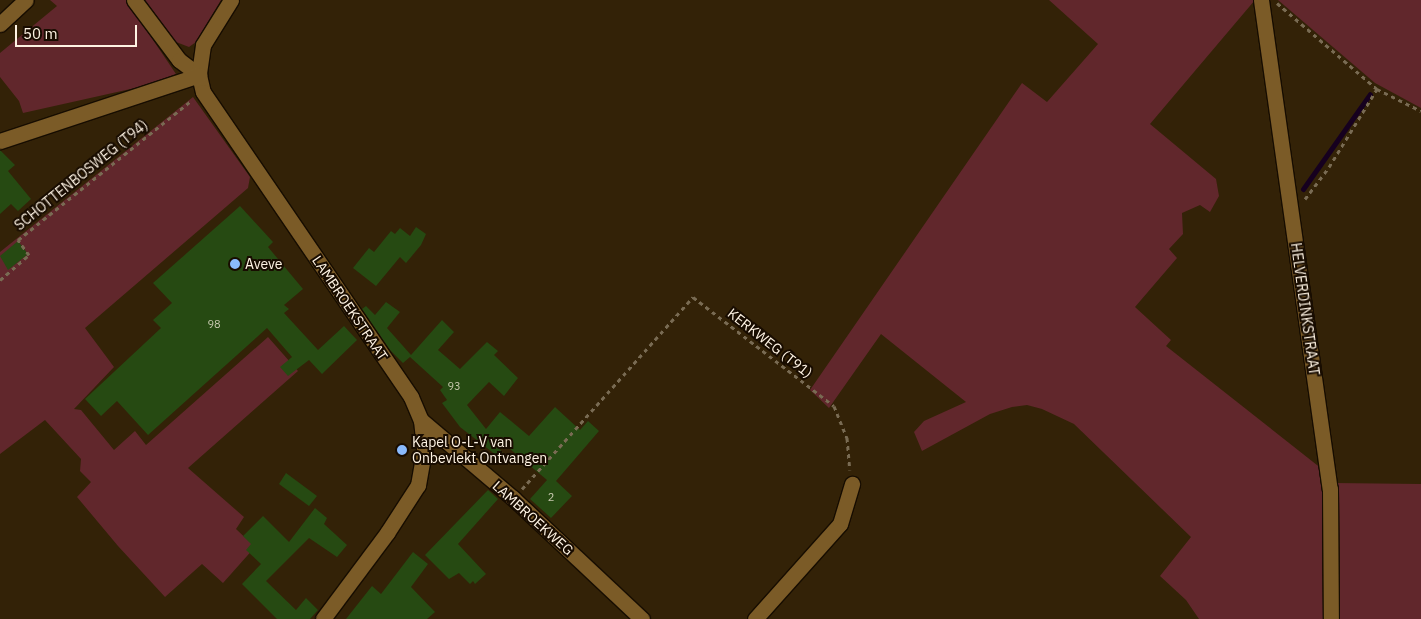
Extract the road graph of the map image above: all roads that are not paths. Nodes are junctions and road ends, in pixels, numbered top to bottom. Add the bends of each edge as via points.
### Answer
1 (26, 0) edge
2 (134, 0) edge
3 (231, 0) edge
4 (1261, 0) edge
5 (0, 24) edge
6 (199, 75) junction
7 (0, 140) edge
8 (421, 420) junction
9 (852, 484) road end
10 (323, 619) edge
11 (642, 619) edge
12 (755, 619) edge
13 (1331, 619) edge

1 - 5 street
2 - 6 street via 179,60
3 - 6 street, LAMBROEKSTRAAT via 203,45
4 - 13 street, HELVERDINKSTRAAT via 1330,489
6 - 7 street
6 - 8 street, LAMBROEKSTRAAT via 203,92 411,397
8 - 10 street, LAMBROEKSTRAAT via 424,451 418,486 388,533
8 - 11 street, LAMBROEKWEG via 513,498
9 - 12 street via 840,524

